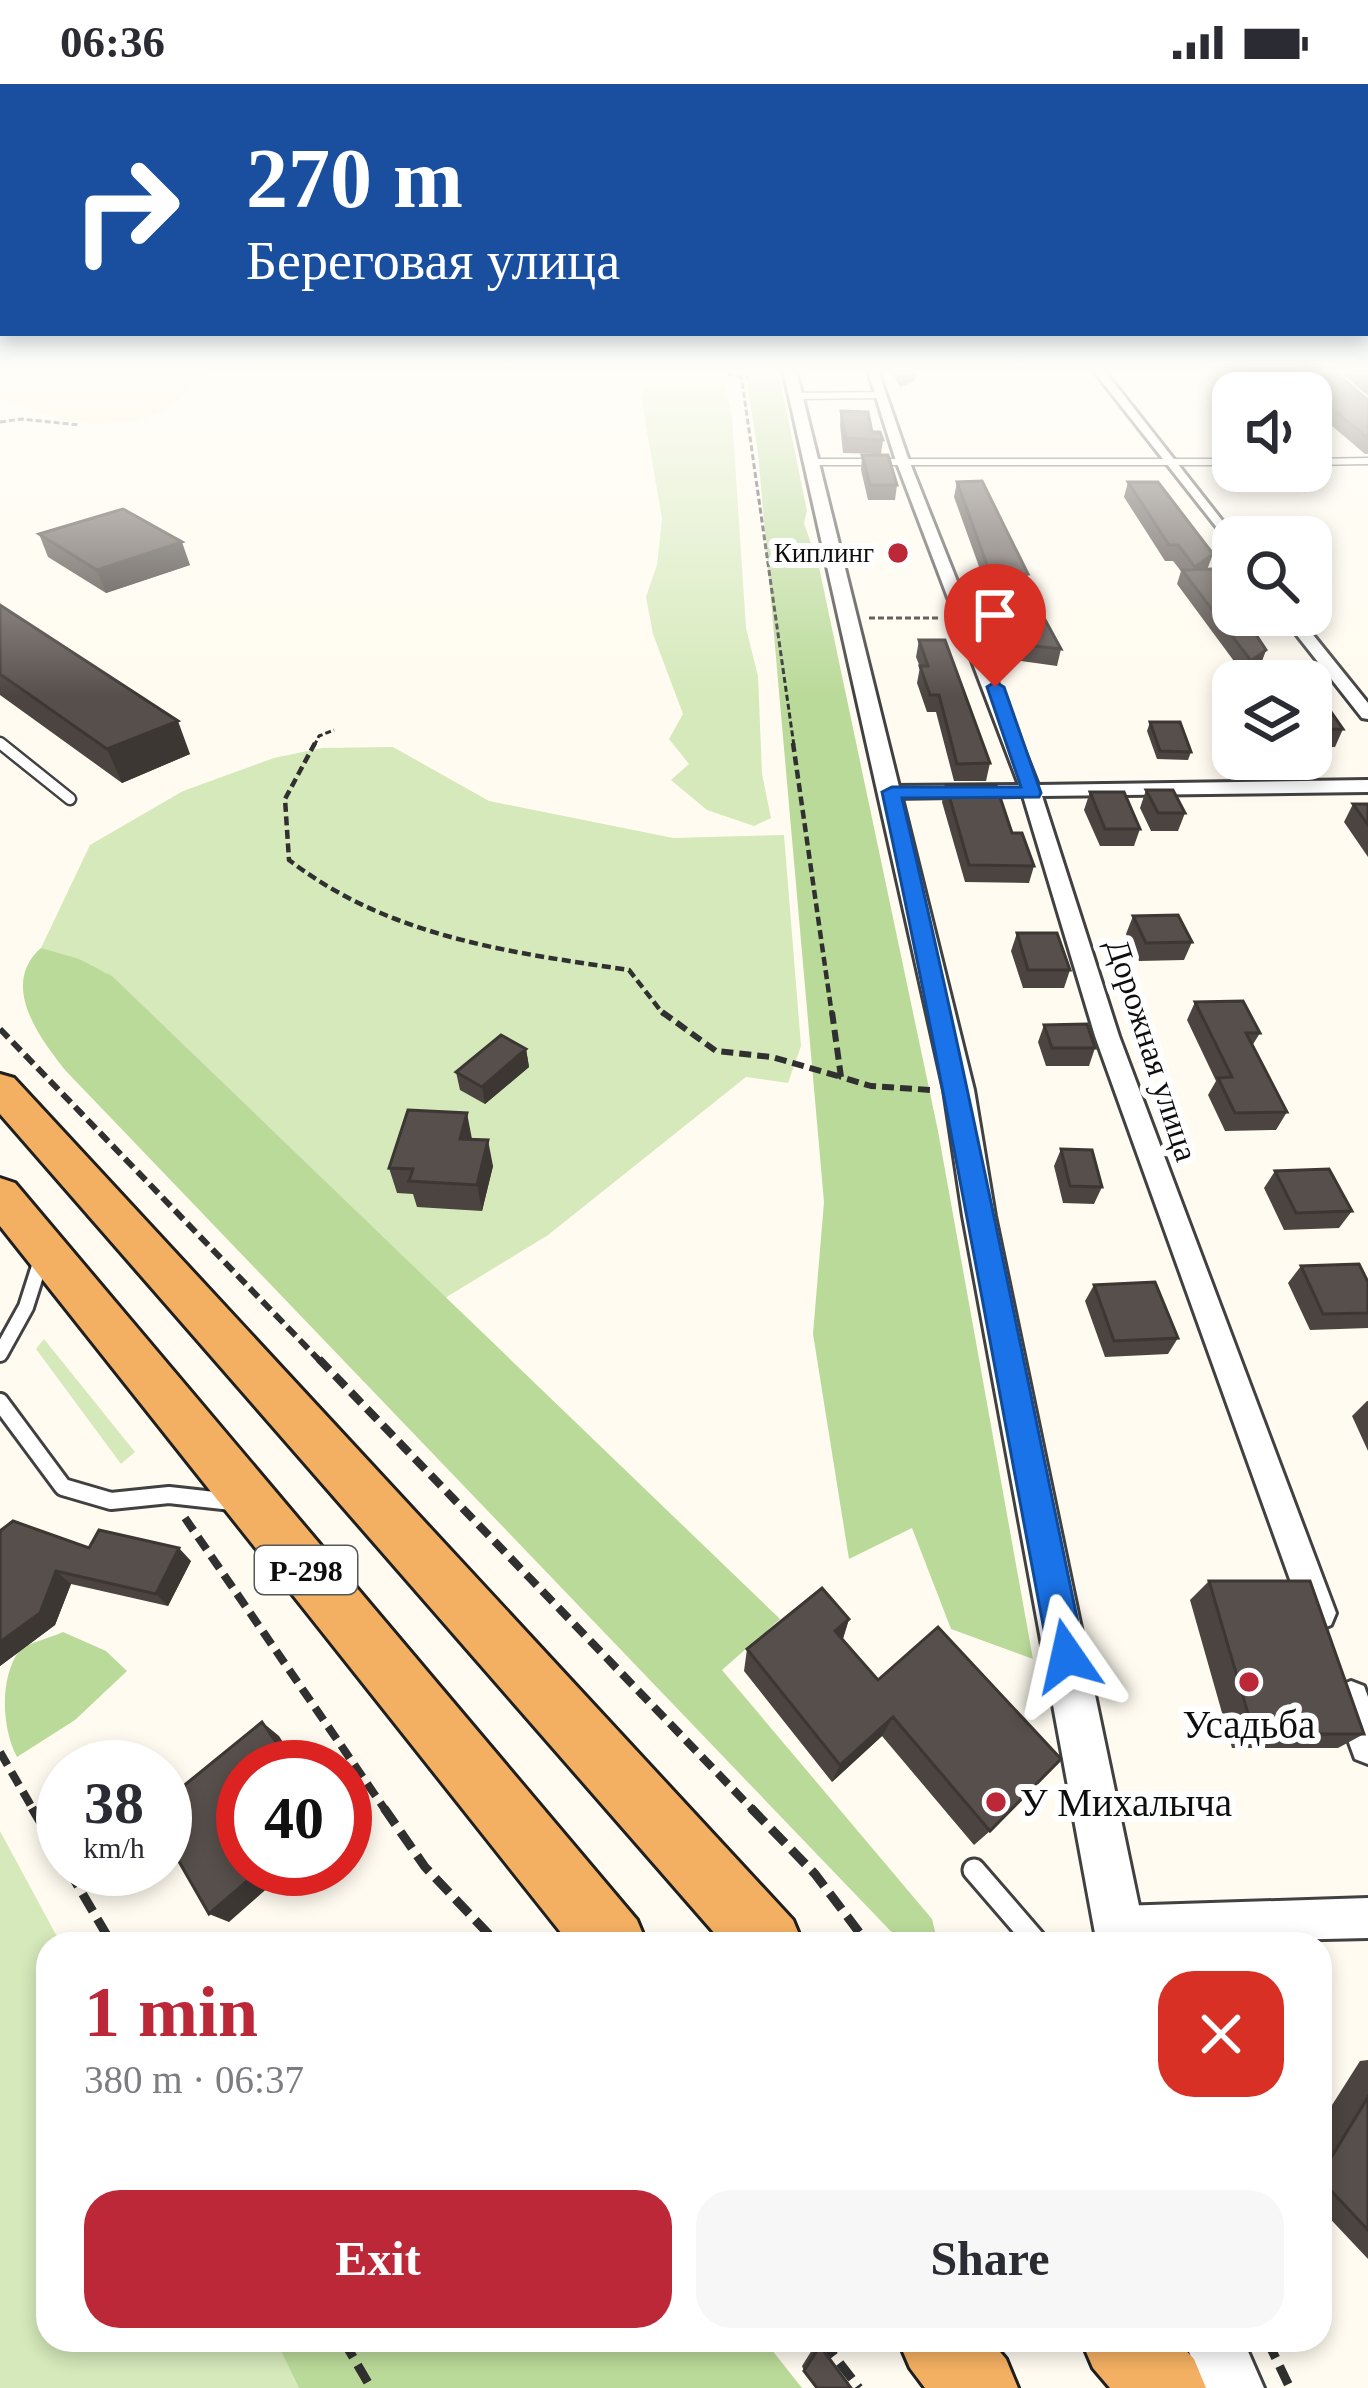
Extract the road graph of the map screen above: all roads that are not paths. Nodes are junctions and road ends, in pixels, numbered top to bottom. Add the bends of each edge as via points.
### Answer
1 (815, 482) edge
2 (911, 482) edge
3 (1183, 482) edge
4 (1212, 518) edge
5 (1306, 636) edge
6 (1368, 714) edge
7 (0, 743) edge
8 (1368, 786) edge
9 (892, 792) junction
10 (1032, 793) junction
11 (70, 799) dead end
12 (0, 1088) edge
13 (0, 1195) edge
14 (27, 1235) edge
15 (0, 1354) edge
16 (0, 1402) edge
17 (252, 1505) junction
18 (1327, 1635) edge
19 (1344, 1680) edge
20 (1368, 1746) edge
21 (974, 1870) dead end
22 (1368, 1918) edge
23 (603, 1932) edge
24 (759, 1932) edge
25 (1027, 1932) edge
26 (1119, 1932) edge
27 (1194, 1932) edge
28 (948, 2352) edge
29 (1132, 2352) edge
30 (1218, 2352) edge
31 (977, 2388) edge
32 (1165, 2388) edge
33 (1234, 2388) edge

1 - 9 street
2 - 10 street, Дорожная улица
3 - 4 street
5 - 6 street
7 - 11 lane
8 - 10 street
9 - 10 street
9 - 26 street via 959,1090
10 - 18 street, Дорожная улица via 1107,1036
12 - 24 highway, Р-298
13 - 14 highway, Р-298
14 - 15 lane via 26,1307
14 - 17 highway, Р-298
16 - 17 lane via 63,1487 111,1501 170,1496
17 - 23 highway, Р-298
19 - 20 street
21 - 25 lane
22 - 27 street
28 - 31 highway
29 - 32 highway
30 - 33 street

